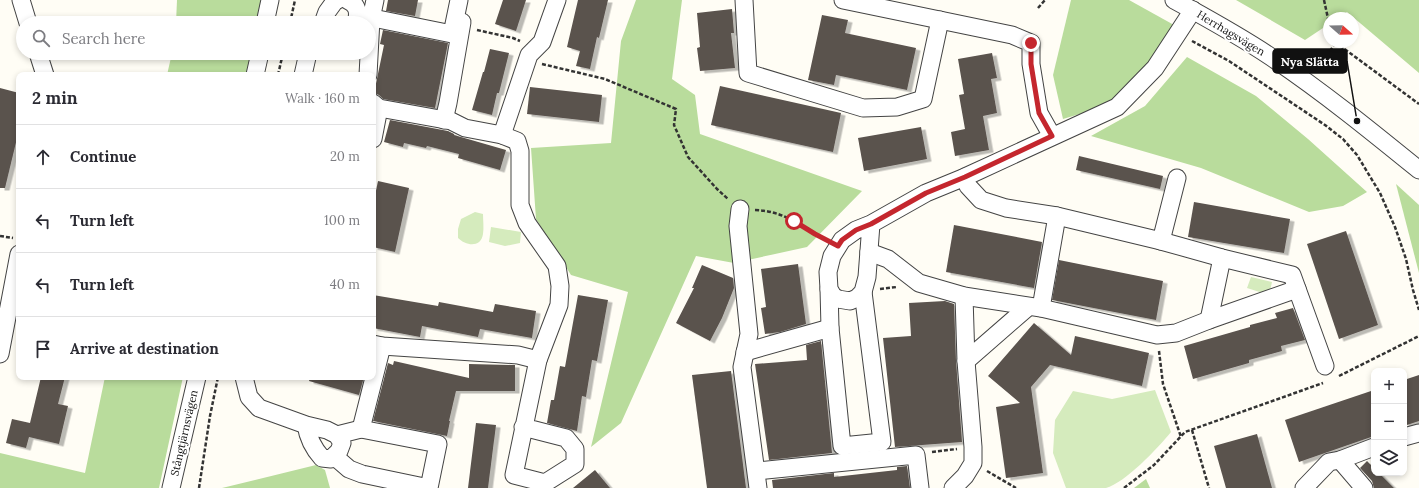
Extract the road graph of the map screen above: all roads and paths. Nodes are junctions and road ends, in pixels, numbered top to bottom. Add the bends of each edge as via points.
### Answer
1 (21, 0) edge
2 (270, 0) edge
3 (295, 0) edge
4 (347, 0) edge
5 (375, 0) edge
6 (557, 0) edge
7 (744, 0) edge
8 (842, 0) edge
9 (1045, 0) edge
10 (1174, 0) edge
11 (1324, 0) edge
12 (463, 5) edge
13 (1038, 8) dead end
14 (1193, 10) junction
15 (1327, 12) edge
16 (26, 16) edge
17 (267, 16) edge
18 (292, 16) edge
19 (361, 16) edge
20 (364, 16) edge
21 (940, 20) junction
22 (376, 21) edge
23 (1177, 34) junction
24 (1332, 48) edge
25 (1344, 48) edge
26 (529, 55) junction
27 (40, 60) edge
28 (258, 60) edge
29 (281, 60) edge
30 (306, 60) edge
31 (366, 60) edge
32 (44, 72) edge
33 (256, 72) edge
34 (279, 72) edge
35 (304, 72) edge
36 (368, 72) edge
37 (1306, 82) junction
38 (1419, 104) edge
39 (376, 106) edge
40 (444, 120) junction
41 (502, 135) junction
42 (1052, 136) junction
43 (1419, 170) edge
44 (965, 177) junction
45 (1177, 178) dead end
46 (740, 209) junction
47 (1057, 216) junction
48 (871, 224) junction
49 (0, 236) edge
50 (16, 239) edge
51 (1161, 241) junction
52 (838, 246) junction
53 (869, 252) junction
54 (1222, 258) junction
55 (16, 270) edge
56 (919, 283) junction
57 (829, 290) junction
58 (1297, 290) junction
59 (862, 292) junction
60 (964, 296) junction
61 (1034, 308) junction
62 (1419, 310) edge
63 (1209, 320) junction
64 (830, 328) junction
65 (1157, 334) junction
66 (1419, 336) edge
67 (378, 345) edge
68 (745, 352) junction
69 (0, 354) edge
70 (376, 355) edge
71 (538, 360) junction
72 (966, 361) junction
73 (1330, 375) junction
74 (196, 380) edge
75 (217, 380) edge
76 (245, 380) edge
77 (371, 380) edge
78 (306, 425) junction
79 (523, 427) dead end
80 (361, 429) junction
81 (1192, 430) junction
82 (1419, 432) edge
83 (337, 435) junction
84 (1407, 436) edge
85 (1181, 437) junction
86 (1371, 448) edge
87 (916, 454) junction
88 (973, 455) junction
89 (334, 456) junction
90 (1334, 461) junction
91 (757, 471) junction
92 (171, 488) edge
93 (199, 488) edge
94 (758, 488) edge
95 (920, 488) edge
96 (953, 488) edge
97 (1016, 488) edge
98 (1124, 488) edge
99 (1209, 488) edge
100 (1304, 488) edge
101 (1364, 488) edge

1 - 16 street
2 - 17 street
3 - 18 path
4 - 19 street via 352,2
5 - 20 street
6 - 26 street via 542,42
7 - 21 street via 748,73 863,108 897,107 923,99
8 - 21 street
9 - 13 path
10 - 14 street, Herrhagsvägen
11 - 15 path
12 - 22 street via 452,34
12 - 26 path via 474,30 513,38 524,43
12 - 40 street
14 - 23 street
14 - 37 street, Herrhagsvägen via 1234,33
21 - 42 street via 1012,35 1031,43 1031,64 1039,113
23 - 42 street via 1155,68 1117,107
23 - 62 path via 1230,61 1325,124 1343,139 1357,155 1384,200 1406,259
24 - 37 path
25 - 38 path
26 - 41 street
26 - 46 path via 542,65 605,79 676,109 674,125 688,157
27 - 32 street
28 - 33 street
29 - 34 path
30 - 35 street
31 - 36 street
37 - 43 street, Herrhagsvägen
39 - 40 street
40 - 41 street via 465,128
41 - 71 street via 517,142 520,151 520,205 526,223 557,266 559,305
42 - 44 street
44 - 47 street via 968,186 982,200 1006,208
44 - 48 street via 926,193
45 - 51 street
46 - 52 path via 770,210
46 - 68 street via 738,226 749,334
47 - 51 street
47 - 61 street
48 - 52 street via 856,230
48 - 53 street
49 - 50 path
51 - 54 street
52 - 57 street via 832,256 828,272
53 - 56 street via 888,260
53 - 59 street via 867,277
54 - 58 street via 1292,275
54 - 63 street
55 - 69 street
56 - 59 path
56 - 60 street
57 - 59 street via 833,296 844,301 857,298
57 - 64 street
58 - 63 street
58 - 73 street
59 - 64 street via 882,442 842,446
60 - 61 street
60 - 72 street
61 - 65 street
61 - 72 street
63 - 65 street via 1176,333
64 - 68 street
65 - 85 path via 1163,384
66 - 73 path
67 - 70 street
67 - 71 street via 518,355
68 - 91 street via 742,367
71 - 79 street
72 - 88 street
73 - 81 path
74 - 92 street, Stångtjärnsvägen
75 - 93 path
76 - 78 street via 249,397 259,408
77 - 80 street
78 - 83 street
78 - 89 street via 308,437 315,451 322,458 331,459
80 - 83 street
80 - 89 street via 438,444 429,488 362,474 349,469
81 - 85 path via 1185,432
81 - 99 path
82 - 84 street
83 - 89 street via 342,443 340,451
85 - 98 path via 1154,465
86 - 90 street
87 - 88 path
87 - 91 street
87 - 95 street
88 - 96 street via 965,476
88 - 97 path
90 - 100 street
90 - 101 street
91 - 94 street

